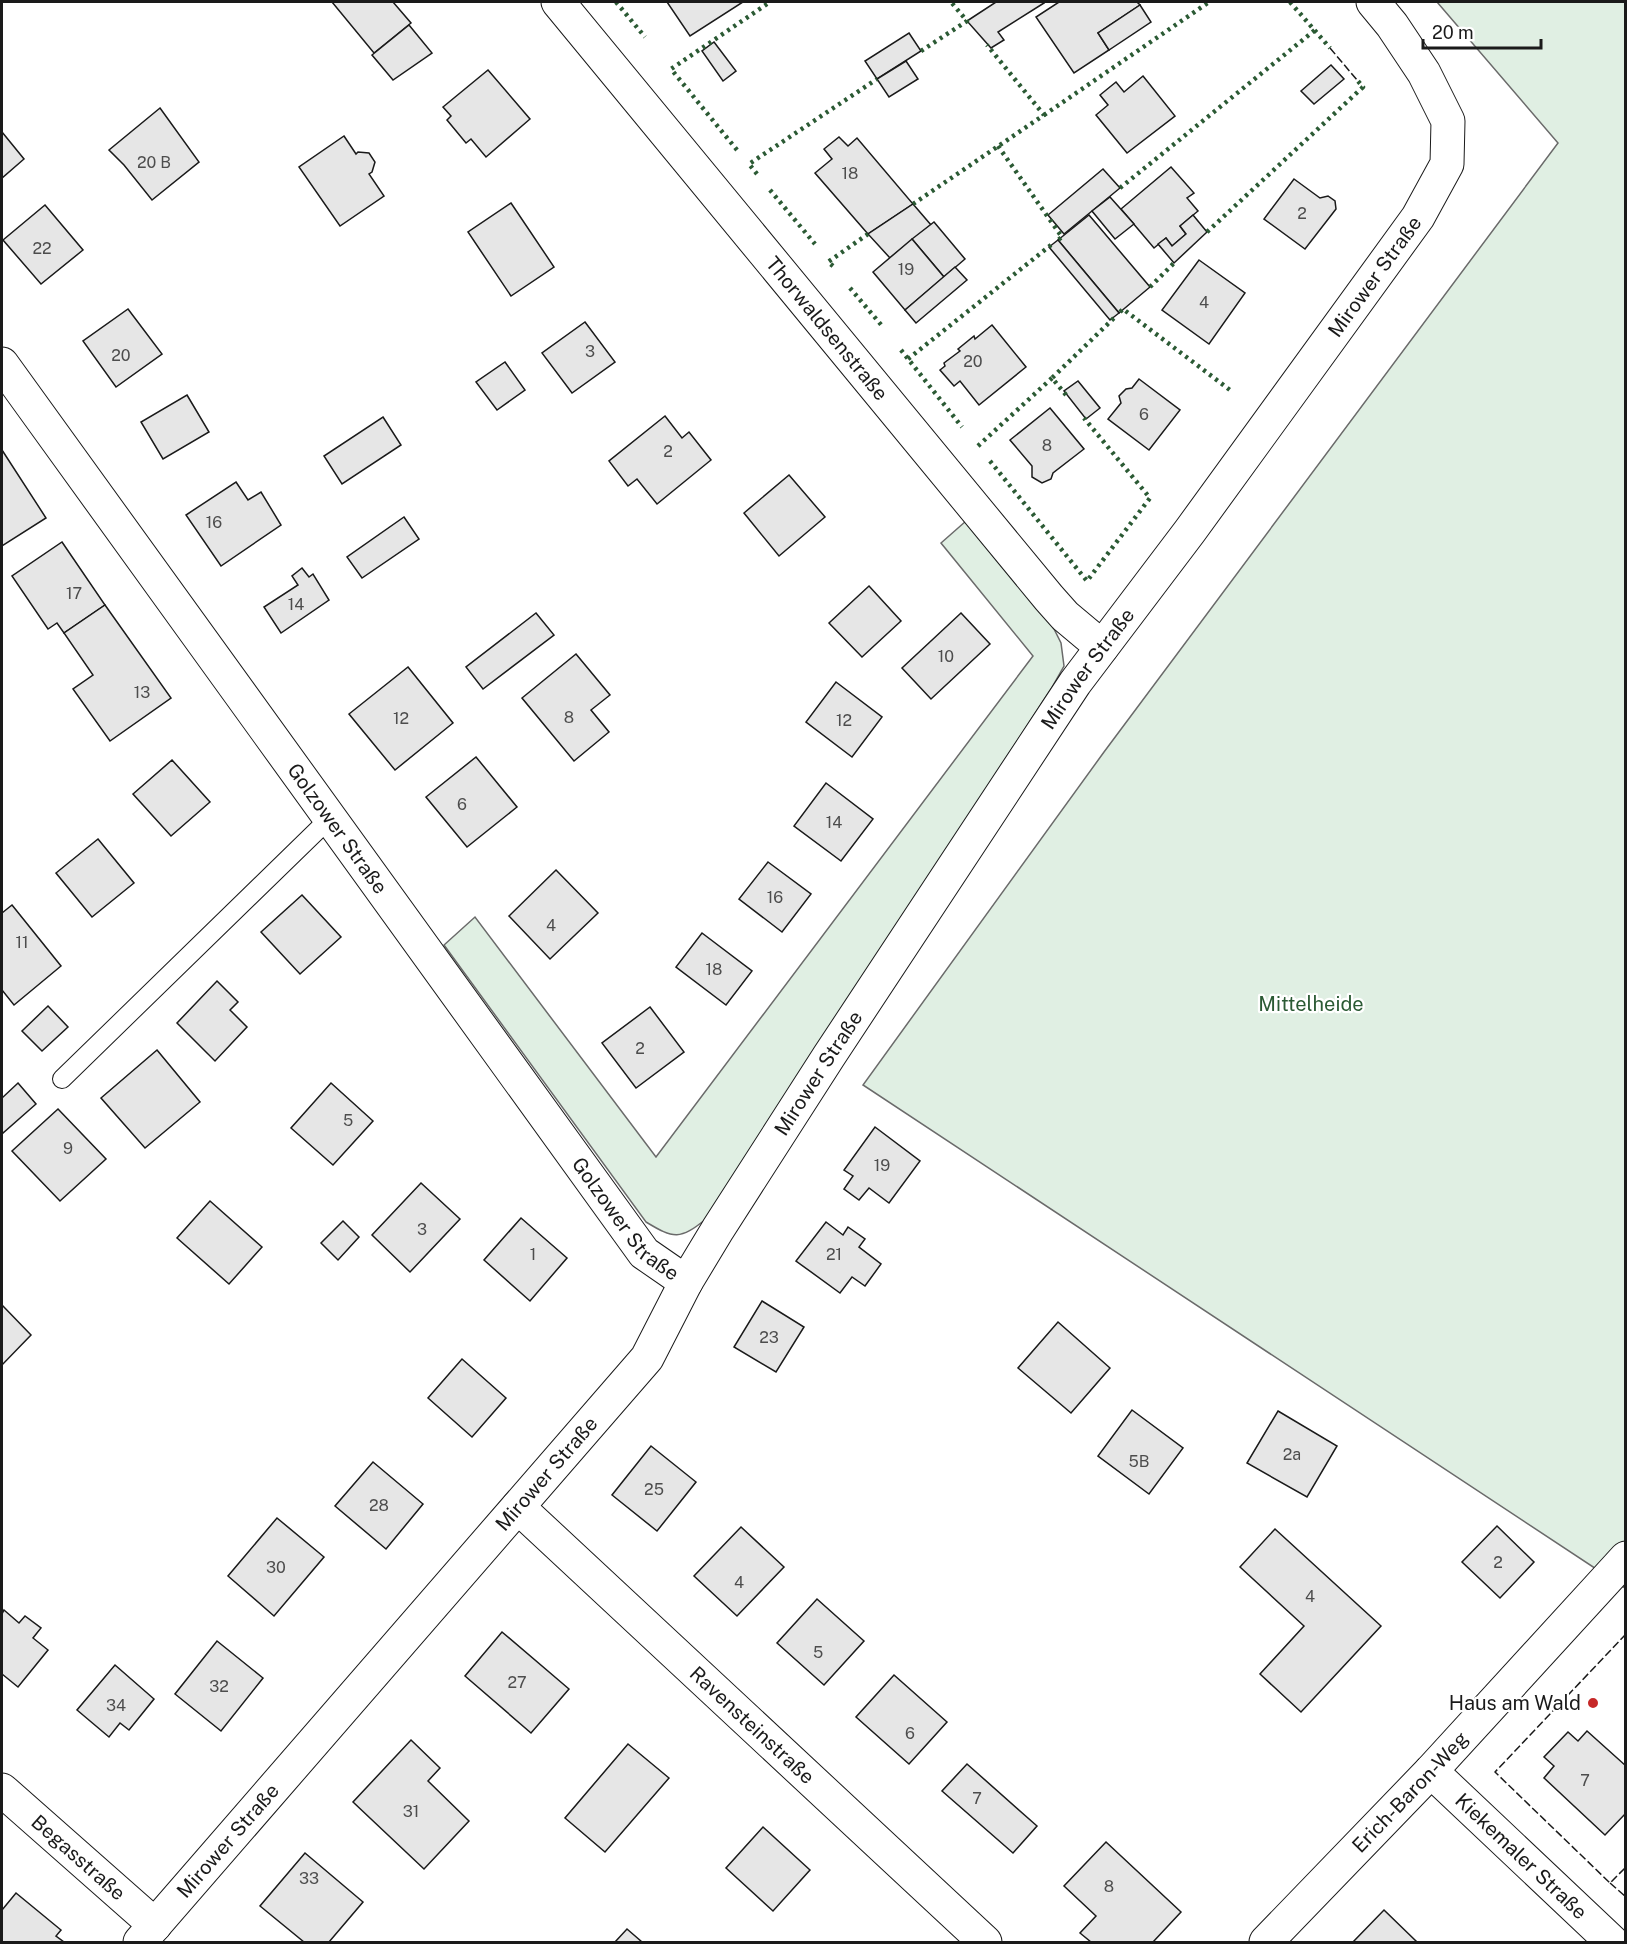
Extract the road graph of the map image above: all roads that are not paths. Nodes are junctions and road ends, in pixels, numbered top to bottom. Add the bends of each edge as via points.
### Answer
1 (558, 2) edge
2 (1373, 2) edge
3 (2, 364) edge
4 (1102, 647) junction
5 (331, 817) junction
6 (62, 1079) dead end
7 (686, 1282) junction
8 (518, 1507) junction
9 (1626, 1557) edge
10 (1431, 1771) junction
11 (2, 1790) edge
12 (147, 1934) edge
13 (985, 1942) edge
14 (1266, 1942) edge
15 (1612, 1942) edge

1 - 4 street, Thorwaldsenstraße via 1049,598
2 - 4 street, Mirower Straße via 1424,73 1448,121 1447,164 1418,217
3 - 5 street, Golzower Straße
4 - 7 street, Mirower Straße via 829,1056
5 - 6 lane
5 - 7 street, Golzower Straße via 644,1253
7 - 8 street, Mirower Straße via 648,1358
8 - 12 street, Mirower Straße
8 - 13 street, Ravensteinstraße
9 - 10 street, Erich-Baron-Weg
10 - 14 street, Erich-Baron-Weg
10 - 15 street, Kiekemaler Straße
11 - 12 street, Begasstraße

